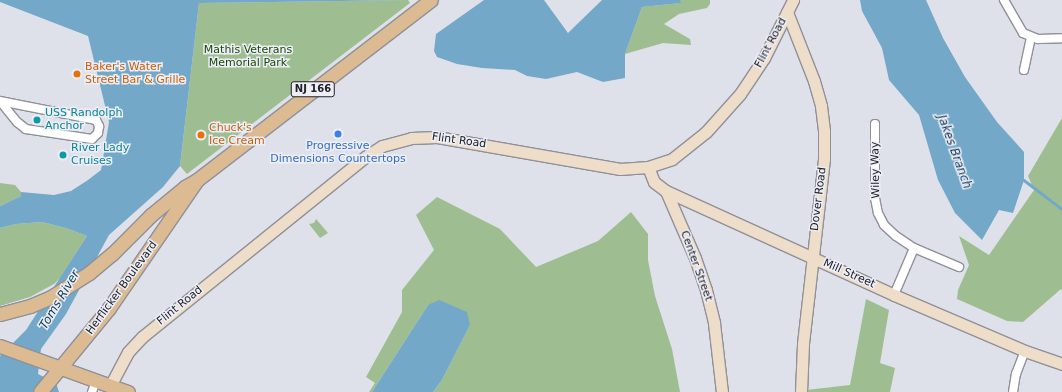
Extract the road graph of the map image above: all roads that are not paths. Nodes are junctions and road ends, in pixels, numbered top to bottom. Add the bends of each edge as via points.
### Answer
1 (431, 0) edge
2 (793, 0) edge
3 (1004, 0) edge
4 (787, 12) junction
5 (1031, 38) junction
6 (1062, 38) edge
7 (1024, 70) dead end
8 (0, 101) edge
9 (875, 124) dead end
10 (648, 168) junction
11 (197, 180) junction
12 (666, 191) junction
13 (914, 248) junction
14 (812, 258) junction
15 (959, 267) dead end
16 (894, 295) junction
17 (0, 314) edge
18 (0, 346) edge
19 (1025, 351) junction
20 (1062, 364) edge
21 (57, 373) junction
22 (94, 386) edge
23 (110, 386) junction
24 (40, 392) edge
25 (128, 392) edge
26 (722, 392) edge
27 (801, 392) edge
28 (1013, 392) edge

1 - 11 main road, NJ 166
2 - 4 street, Flint Road
3 - 5 street via 1023,32
4 - 10 street, Flint Road via 764,58 729,108 691,146 672,159
4 - 14 street, Dover Road via 814,81 824,131 824,159
5 - 6 street
5 - 7 street
8 - 8 street via 26,129 92,139 98,133 99,126 96,120
9 - 13 street, Wiley Way via 875,198 878,213 884,225
10 - 12 street, Mill Street via 654,182
10 - 23 street, Flint Road via 627,170 604,167 437,137 411,138 382,146 142,336 128,352
11 - 17 main road, NJ 166 via 151,215 98,266 64,289 30,306
11 - 21 main road, Herflicker Boulevard / NJ 166 via 109,308
12 - 14 street, Mill Street
12 - 26 street, Center Street via 706,290 714,323
13 - 15 street, Wiley Way
13 - 16 street
14 - 16 street, Mill Street
14 - 27 street, Dover Road
16 - 19 street, Mill Street
18 - 21 main road via 46,363
19 - 20 street, Mill Street
19 - 28 street via 1016,374
21 - 22 main road
21 - 24 main road, Herflicker Boulevard / NJ 166
22 - 23 main road
23 - 25 main road

